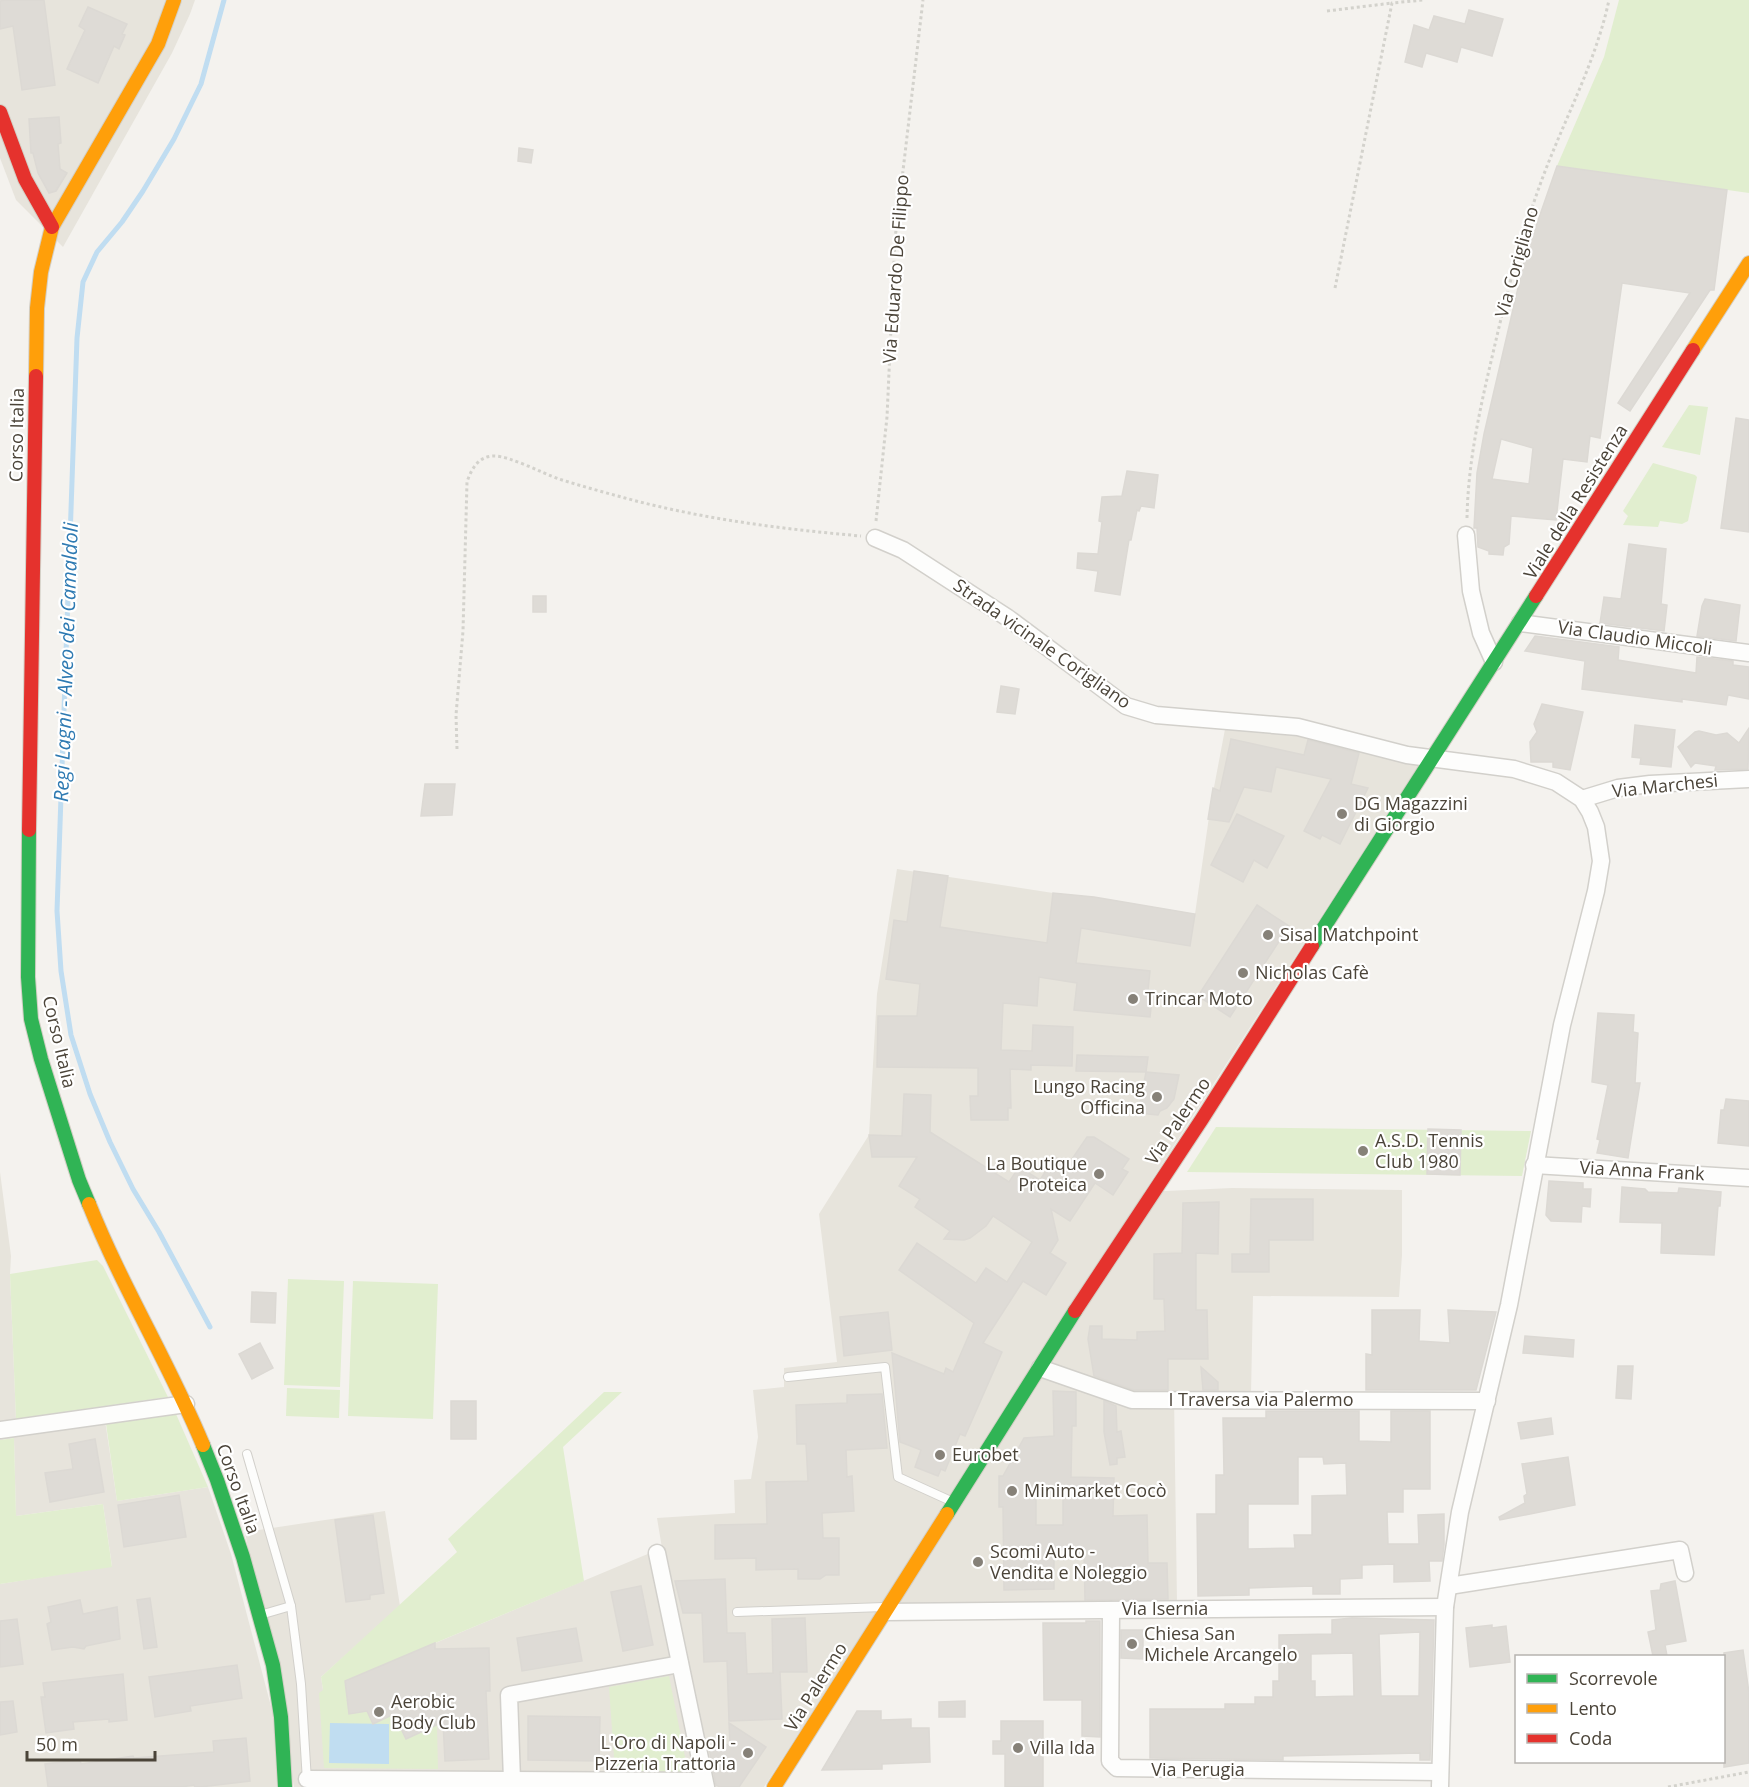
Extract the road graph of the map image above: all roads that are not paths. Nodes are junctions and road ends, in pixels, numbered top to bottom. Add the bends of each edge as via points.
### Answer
1 (174, 0) edge
2 (0, 112) edge
3 (52, 227) junction
4 (1749, 263) edge
5 (1466, 535) road end
6 (875, 537) road end
7 (1520, 622) junction
8 (1749, 653) edge
9 (1494, 662) junction
10 (1432, 760) junction
11 (1749, 779) edge
12 (1582, 799) junction
13 (1534, 1165) junction
14 (1749, 1178) edge
15 (1040, 1368) junction
16 (788, 1377) dead end
17 (1487, 1401) junction
18 (186, 1404) junction
19 (0, 1430) edge
20 (247, 1454) dead end
21 (955, 1503) junction
22 (657, 1554) dead end
23 (1684, 1573) dead end
24 (1449, 1586) junction
25 (291, 1606) junction
26 (1445, 1607) junction
27 (887, 1609) junction
28 (1111, 1610) junction
29 (738, 1612) dead end
30 (260, 1615) junction
31 (680, 1664) junction
32 (1440, 1779) edge
33 (512, 1780) junction
34 (307, 1783) edge
35 (705, 1784) edge
36 (285, 1787) edge
37 (774, 1787) edge

1 - 3 street, Corso Italia via 159,44
2 - 3 street via 25,179
3 - 18 street, Corso Italia via 37,308 29,729 31,1019 79,1180 106,1247
4 - 7 street, Viale della Resistenza
5 - 9 street via 1470,591 1481,633
6 - 10 street, Strada vicinale Corigliano via 911,555 1008,618 1126,706 1156,715 1298,727
7 - 8 street, Via Claudio Miccoli
7 - 9 street, Viale della Resistenza
9 - 10 street, Viale della Resistenza
10 - 12 street, Strada vicinale Corigliano via 1489,764 1538,775
10 - 15 street, Via Palermo
11 - 12 street, Via Marchesi via 1650,784
12 - 13 street via 1596,827 1601,861
13 - 14 street, Via Anna Frank
13 - 17 street
15 - 17 street, I Traversa via Palermo via 1132,1400
15 - 21 street, Via Palermo
16 - 21 lane via 885,1367 898,1477
17 - 24 street via 1460,1512
18 - 19 street
18 - 30 street, Corso Italia via 217,1480
20 - 25 lane
21 - 27 street, Via Palermo
22 - 31 street
23 - 24 street via 1680,1550
24 - 26 street
25 - 30 lane
25 - 34 lane
26 - 28 street, Via Isernia
26 - 32 street
27 - 28 street, Via Isernia
27 - 29 lane
27 - 37 street, Via Palermo
28 - 32 street, Via Perugia via 1110,1761 1117,1768
30 - 36 street, Corso Italia via 281,1717
31 - 33 street via 509,1695
31 - 35 street
33 - 34 street
33 - 35 street

